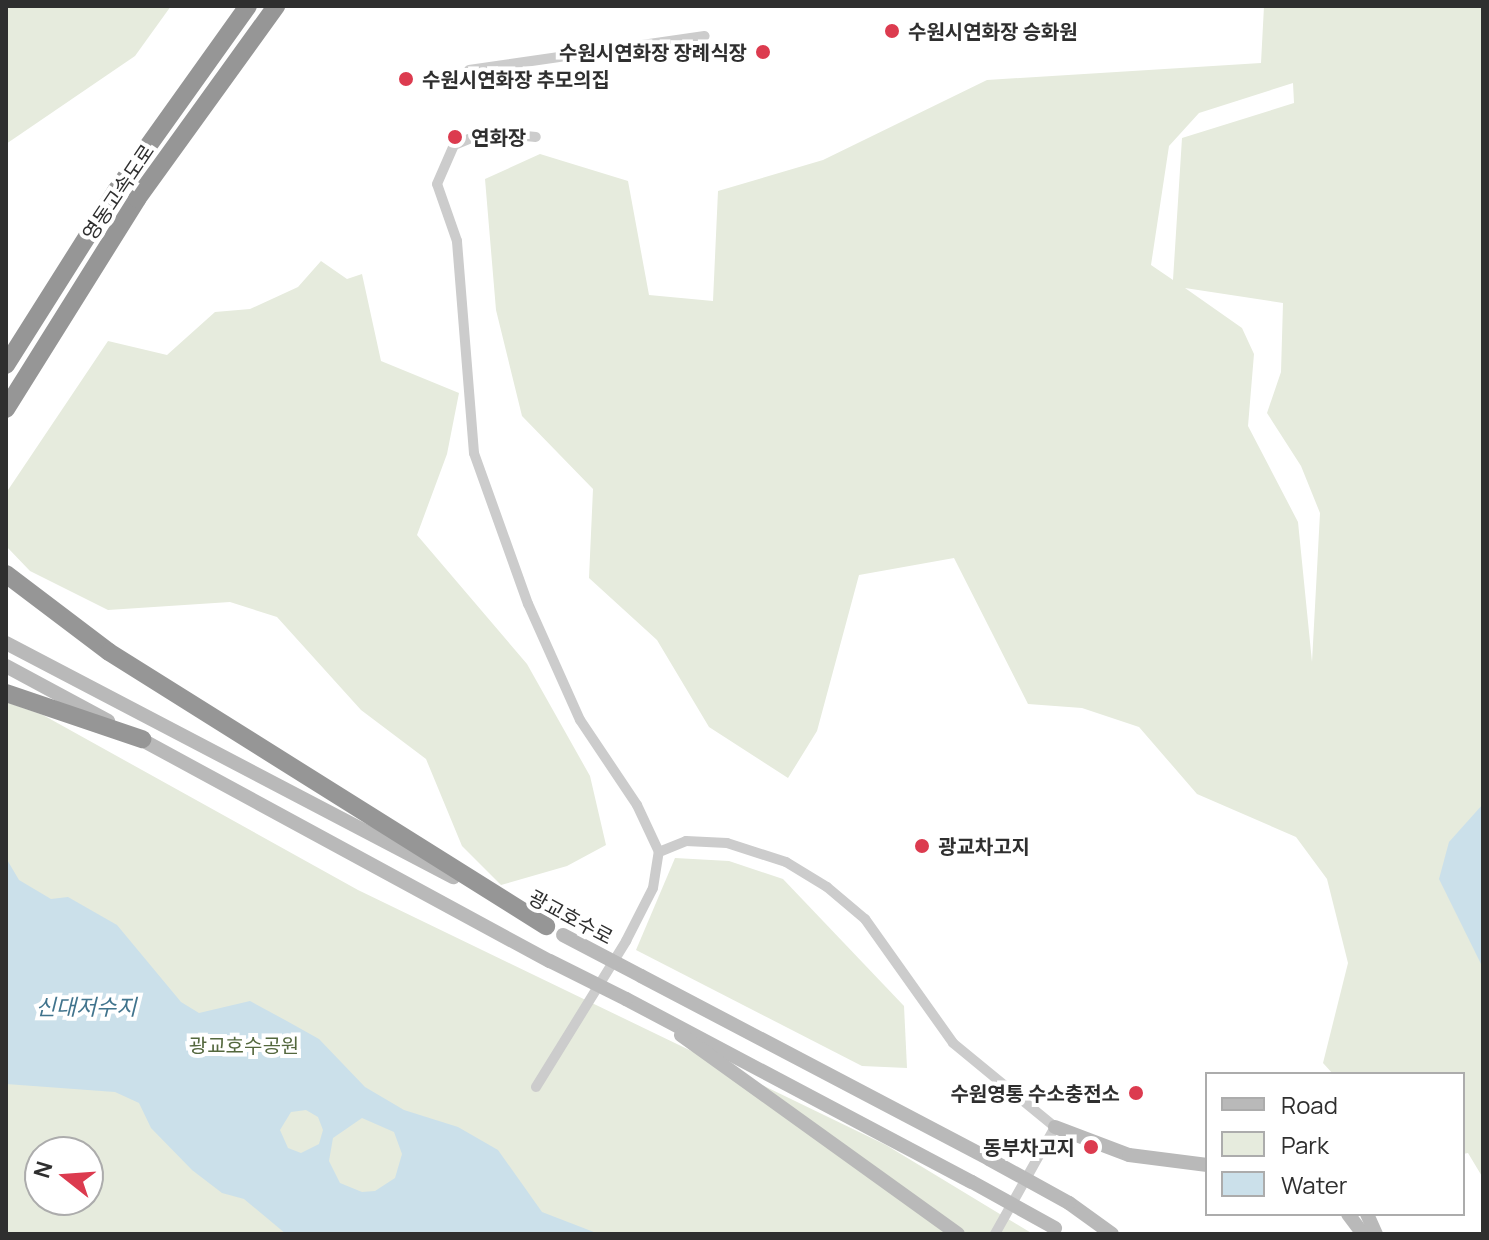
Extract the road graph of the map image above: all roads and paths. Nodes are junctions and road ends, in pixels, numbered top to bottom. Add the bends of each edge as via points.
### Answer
1 (248, 6) edge
2 (276, 6) edge
3 (705, 36) dead end
4 (469, 70) dead end
5 (536, 137) dead end
6 (6, 365) edge
7 (6, 409) edge
8 (6, 574) edge
9 (6, 643) edge
10 (6, 666) edge
11 (6, 693) edge
12 (142, 739) junction
13 (659, 852) junction
14 (554, 930) junction
15 (663, 1019) junction
16 (536, 1087) dead end
17 (1055, 1127) junction
18 (1205, 1165) edge
19 (1350, 1216) edge
20 (1059, 1231) edge
21 (958, 1234) edge
22 (995, 1234) edge
23 (1112, 1234) edge
24 (1363, 1234) edge

1 - 6 highway, 영동고속도로 via 116,191
2 - 7 highway, 영동고속도로 via 137,199
3 - 4 street
5 - 13 street via 486,132 454,145 437,184 457,241 474,453 528,604 580,720 637,805
8 - 14 highway via 109,652
9 - 14 main road, 광교호수로
10 - 12 main road
11 - 12 highway
12 - 15 main road, bridge
13 - 16 street via 653,888 626,941
13 - 17 street via 686,841 727,843 786,862 827,887 865,919 953,1043
14 - 23 main road, 광교호수로, bridge via 989,1159 1069,1203
15 - 20 main road, bridge
15 - 21 main road via 703,1055
17 - 18 main road via 1129,1155
17 - 22 street
19 - 24 main road

